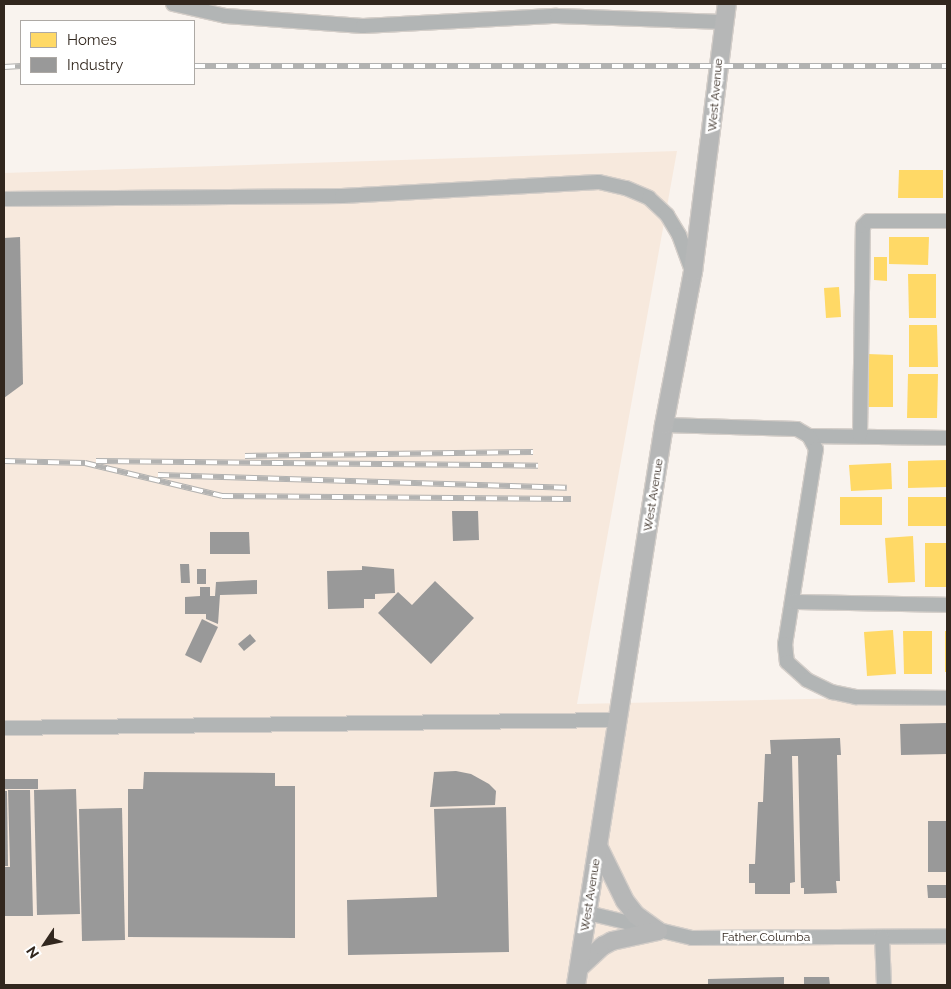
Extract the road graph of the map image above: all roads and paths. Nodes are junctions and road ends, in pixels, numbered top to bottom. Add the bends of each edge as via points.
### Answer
1 (173, 4) edge
2 (727, 4) edge
3 (724, 22) junction
4 (4, 200) edge
5 (947, 221) edge
6 (693, 272) junction
7 (664, 425) junction
8 (860, 435) junction
9 (809, 436) junction
10 (947, 438) edge
11 (792, 602) junction
12 (947, 605) edge
13 (947, 698) edge
14 (617, 720) junction
15 (4, 728) edge
16 (598, 846) junction
17 (588, 913) junction
18 (658, 931) junction
19 (947, 936) edge
20 (882, 937) junction
21 (578, 977) edge
22 (884, 985) edge

1 - 3 street via 226,16 363,26 557,16
2 - 3 main road, West Avenue
3 - 6 main road, West Avenue
4 - 6 street via 342,196 599,182 626,188 649,198 667,215 679,235
5 - 8 street via 868,222 863,226
6 - 7 main road, West Avenue
7 - 9 street via 797,429
7 - 14 main road, West Avenue
8 - 9 street
8 - 10 street
9 - 11 street via 816,449
11 - 12 street
11 - 13 street via 785,644 787,662 807,680 832,692 856,697
14 - 15 street
14 - 16 main road, West Avenue
16 - 17 main road, West Avenue
16 - 18 main road via 625,901 636,915
17 - 18 street, Father Columba
17 - 21 main road, West Avenue
18 - 20 street, Father Columba via 714,938
18 - 21 main road via 636,934 603,946
19 - 20 street, Father Columba
20 - 22 street

